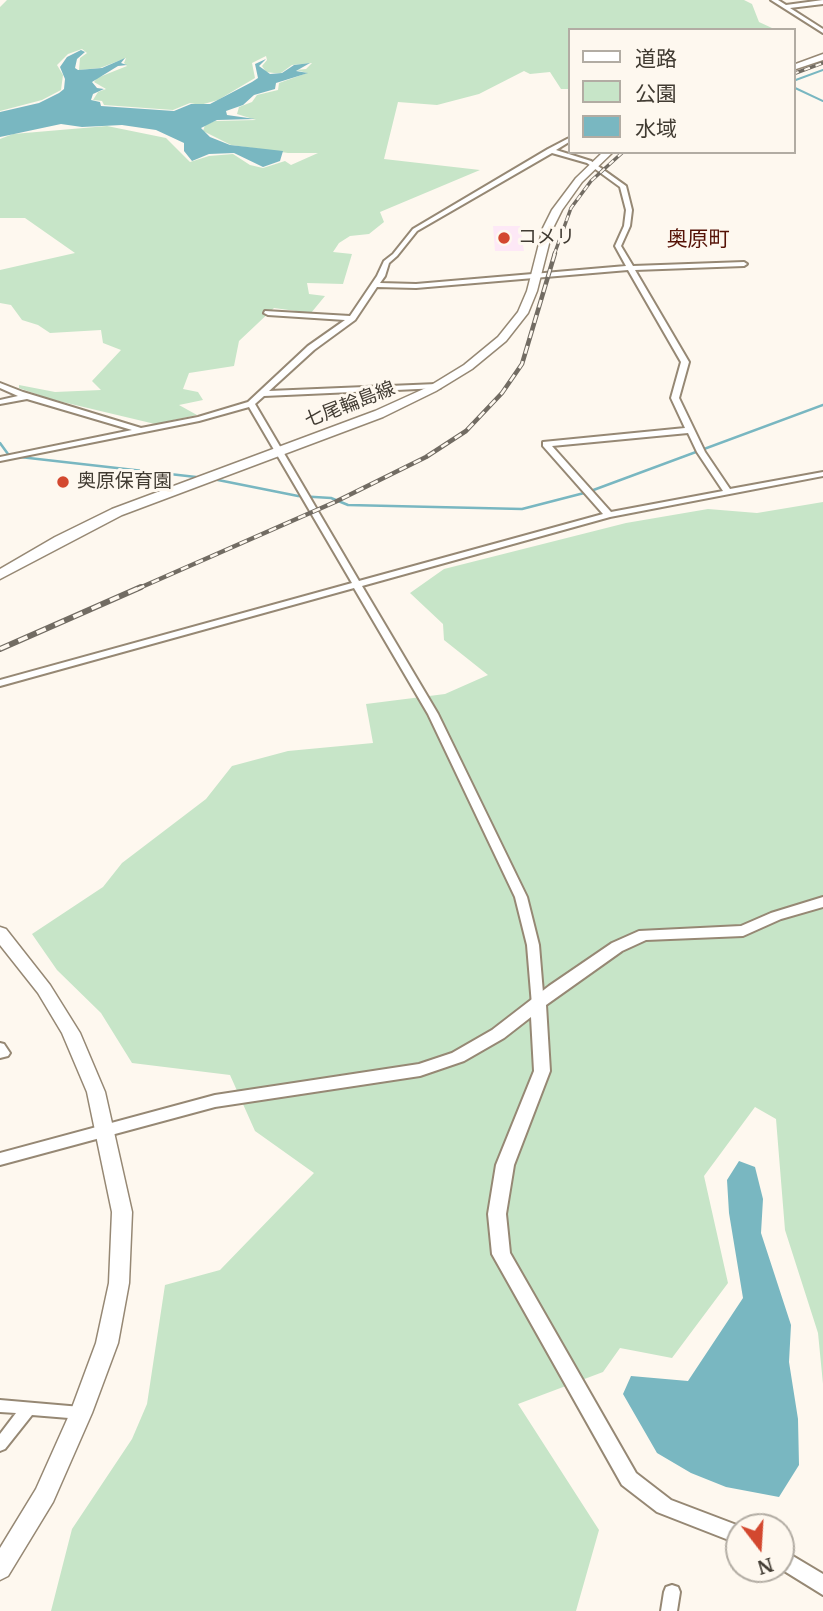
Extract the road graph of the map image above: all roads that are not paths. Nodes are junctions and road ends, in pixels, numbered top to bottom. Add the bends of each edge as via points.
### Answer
1 (774, 0) edge
2 (823, 2) edge
3 (785, 7) junction
4 (823, 32) edge
5 (823, 57) edge
6 (795, 67) edge
7 (568, 141) edge
8 (550, 150) junction
9 (607, 154) edge
10 (593, 166) junction
11 (744, 264) dead end
12 (629, 268) junction
13 (537, 275) junction
14 (374, 285) junction
15 (268, 313) dead end
16 (352, 318) junction
17 (0, 385) edge
18 (437, 386) junction
19 (262, 394) junction
20 (26, 396) junction
21 (0, 402) edge
22 (251, 404) junction
23 (140, 430) junction
24 (690, 430) junction
25 (277, 452) junction
26 (0, 459) edge
27 (823, 474) edge
28 (727, 491) junction
29 (608, 515) junction
30 (0, 576) edge
31 (357, 583) junction
32 (0, 683) edge
33 (823, 902) edge
34 (0, 933) edge
35 (538, 1005) junction
36 (0, 1047) edge
37 (0, 1055) edge
38 (106, 1128) junction
39 (0, 1158) edge
40 (0, 1406) edge
41 (28, 1409) junction
42 (81, 1413) junction
43 (0, 1445) edge
44 (725, 1530) edge
45 (795, 1567) edge
46 (0, 1569) edge
47 (823, 1585) edge
48 (672, 1592) dead end
49 (669, 1611) edge

1 - 3 street
2 - 3 street
3 - 4 street
5 - 6 main road
7 - 8 street
8 - 10 street
8 - 14 street via 415,230 386,262
9 - 10 main road, 七尾輪島線
10 - 12 street via 615,178 627,195 628,226 618,246
10 - 13 main road, 七尾輪島線 via 570,189 552,220
11 - 12 street
12 - 13 street
12 - 24 street via 685,362 675,398
13 - 14 street via 416,286
13 - 18 main road, 七尾輪島線 via 528,303 502,339
14 - 16 street
15 - 16 street
16 - 19 street via 311,348
17 - 20 street
18 - 19 street
18 - 25 main road, 七尾輪島線 via 379,414
19 - 22 street
20 - 21 street
20 - 23 street
22 - 23 street
22 - 25 street
23 - 26 street
24 - 28 street
24 - 29 street via 546,444
25 - 30 main road, 七尾輪島線 via 117,512
25 - 31 street
27 - 28 street
28 - 29 street
29 - 31 street
31 - 32 street
31 - 35 street via 433,714 521,898 533,945
33 - 35 street via 743,931 644,935 617,947
34 - 38 main road via 71,1033
35 - 38 street via 458,1057 419,1070 215,1101
35 - 44 street via 542,1071 505,1165 497,1213 501,1254 629,1479 664,1506
36 - 37 street via 4,1053
38 - 39 street
38 - 42 main road via 122,1212 118,1283 107,1343
40 - 41 street
41 - 42 street
41 - 43 street
42 - 46 main road via 44,1495
45 - 47 street
48 - 49 street

